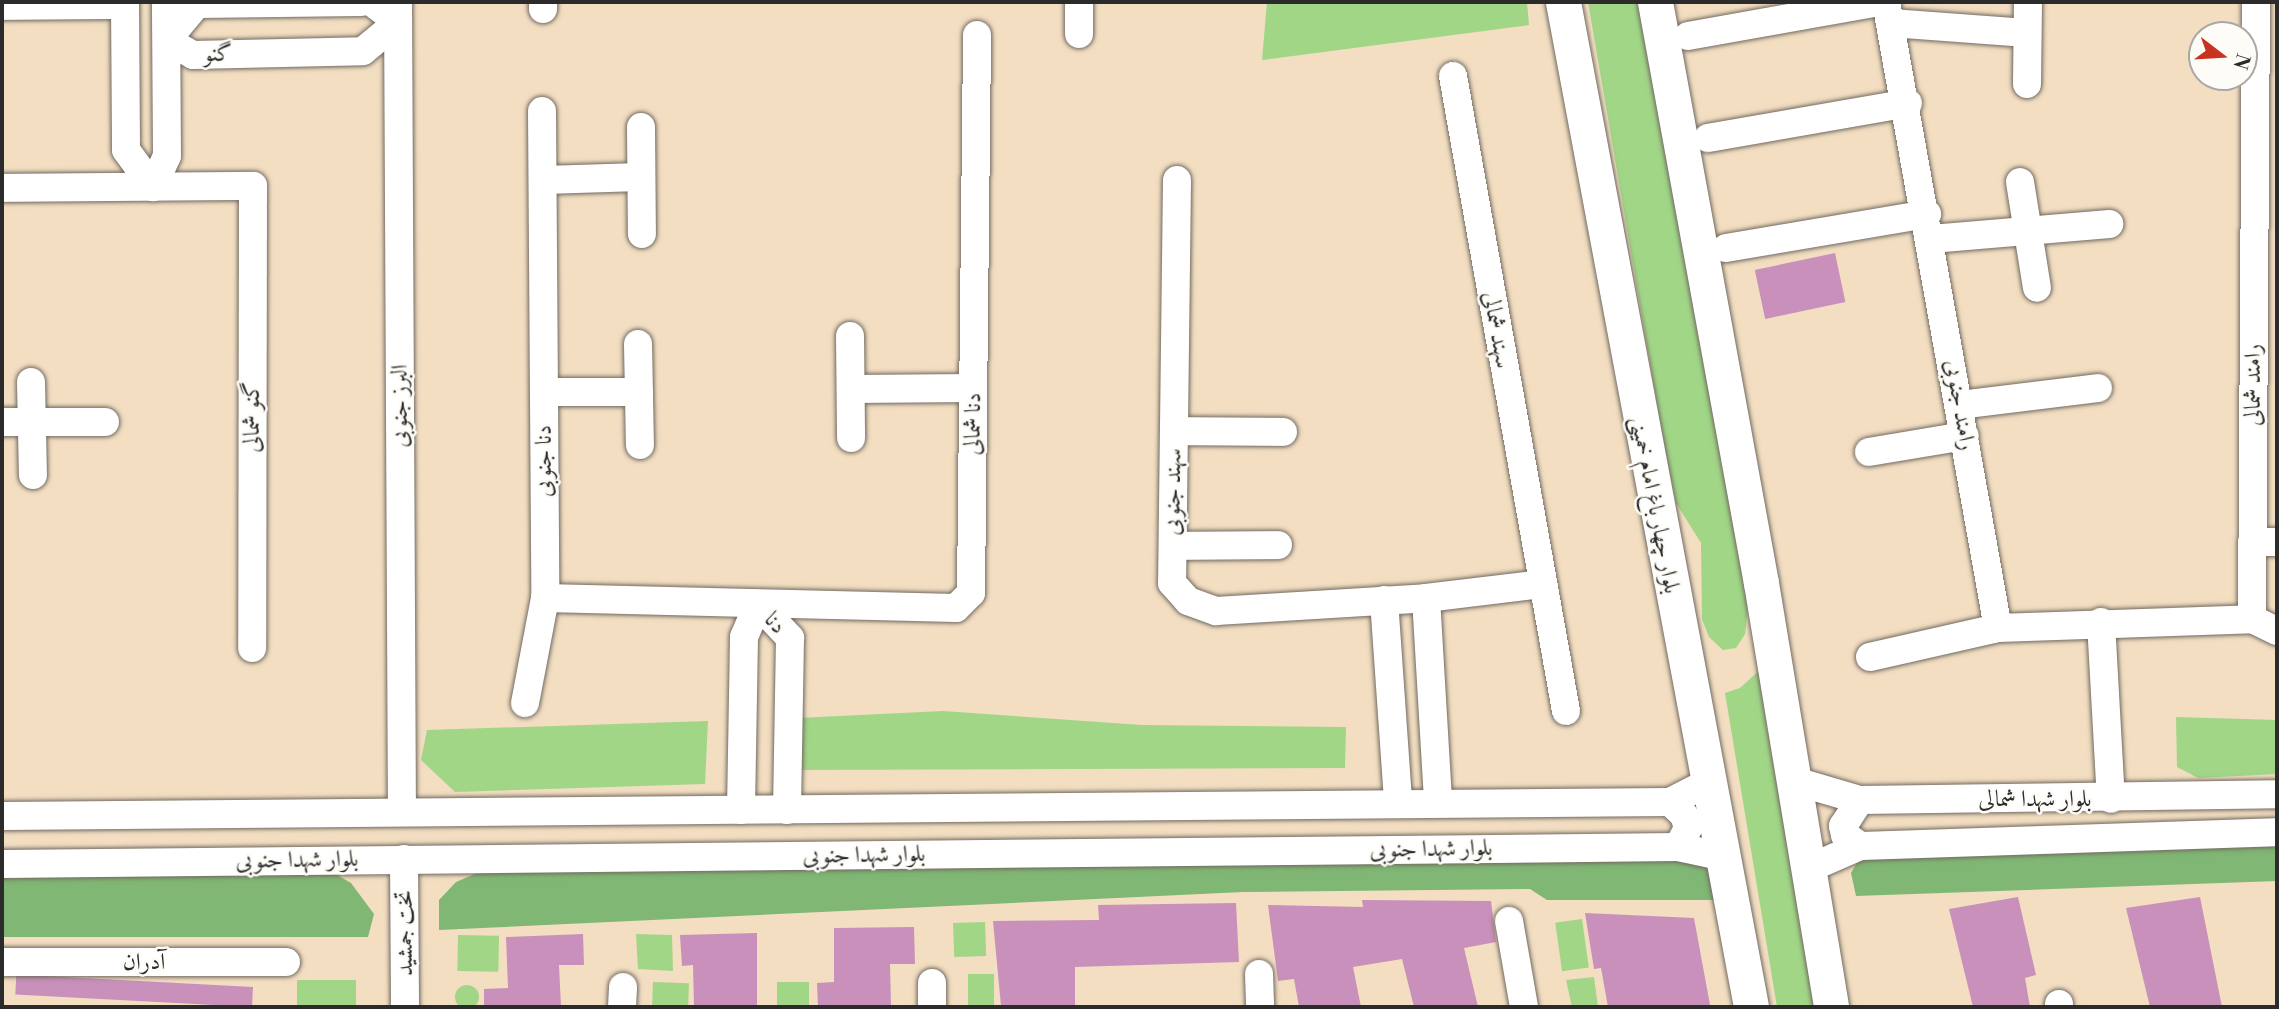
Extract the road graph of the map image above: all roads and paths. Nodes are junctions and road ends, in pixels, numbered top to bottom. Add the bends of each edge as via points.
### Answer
1 (166, 2) edge
2 (361, 2) edge
3 (371, 2) edge
4 (1079, 2) edge
5 (1563, 2) edge
6 (1655, 2) edge
7 (2028, 2) edge
8 (2256, 2) edge
9 (125, 3) edge
10 (2, 6) edge
11 (1885, 9) edge
12 (398, 12) edge
13 (2027, 33) junction
14 (1079, 34) dead end
15 (977, 35) dead end
16 (1688, 36) dead end
17 (167, 40) junction
18 (1453, 76) dead end
19 (2026, 84) dead end
20 (1906, 92) junction
21 (2266, 97) edge
22 (542, 111) dead end
23 (641, 127) dead end
24 (1708, 138) dead end
25 (640, 177) junction
26 (544, 180) junction
27 (1178, 180) dead end
28 (2020, 182) dead end
29 (153, 187) junction
30 (2, 188) edge
31 (2265, 206) edge
32 (2109, 223) dead end
33 (1929, 226) junction
34 (2028, 230) junction
35 (642, 234) dead end
36 (1726, 248) dead end
37 (2038, 288) dead end
38 (2265, 318) edge
39 (850, 336) dead end
40 (638, 344) dead end
41 (31, 382) dead end
42 (973, 388) junction
43 (2098, 388) dead end
44 (851, 389) junction
45 (544, 392) junction
46 (639, 392) junction
47 (1960, 405) junction
48 (2, 422) edge
49 (31, 422) junction
50 (105, 422) dead end
51 (2265, 429) edge
52 (1174, 431) junction
53 (1283, 432) dead end
54 (1965, 436) junction
55 (851, 438) dead end
56 (640, 445) dead end
57 (1869, 452) dead end
58 (33, 475) dead end
59 (2265, 542) edge
60 (1279, 545) dead end
61 (1173, 546) junction
62 (1541, 584) junction
63 (545, 598) junction
64 (1426, 598) junction
65 (1384, 600) junction
66 (758, 604) junction
67 (2252, 619) junction
68 (2101, 622) junction
69 (1998, 628) junction
70 (2277, 631) edge
71 (252, 648) dead end
72 (1870, 657) dead end
73 (524, 704) dead end
74 (1566, 711) dead end
75 (1711, 781) junction
76 (1795, 781) junction
77 (2277, 794) edge
78 (2111, 799) junction
79 (1860, 800) junction
80 (1438, 801) junction
81 (1398, 802) junction
82 (1670, 802) junction
83 (741, 810) junction
84 (787, 810) junction
85 (402, 811) junction
86 (2, 816) edge
87 (2277, 832) edge
88 (1860, 846) junction
89 (1678, 847) junction
90 (1725, 857) junction
91 (404, 859) junction
92 (2, 864) edge
93 (1810, 868) junction
94 (1509, 921) dead end
95 (2, 962) edge
96 (286, 962) dead end
97 (1259, 974) dead end
98 (405, 1007) edge
99 (1261, 1007) edge
100 (1524, 1007) edge
101 (1751, 1007) edge
102 (1831, 1007) edge

1 - 17 street
2 - 17 street, گنو via 197,4
3 - 12 street
4 - 14 street
5 - 75 main road, بلوار چهار باغ امام خمینی via 1669,583
6 - 76 main road
7 - 13 street
8 - 21 street, رامند شمالی
9 - 10 street
9 - 29 street via 126,150
11 - 13 street
11 - 16 street
11 - 20 street, رامند جنوبی
12 - 17 street, گنو via 363,51 193,55
12 - 85 street, البرز جنوبی
13 - 19 street
15 - 42 street, دنا شمالی
17 - 29 street via 167,156
18 - 62 street, سهند شمالی
20 - 24 street
20 - 33 street, رامند جنوبی
21 - 31 street, رامند شمالی
22 - 26 street, دنا جنوبی
23 - 25 street
25 - 26 street
25 - 35 street
26 - 45 street, دنا جنوبی
27 - 52 street, سهند جنوبی
28 - 34 street
29 - 30 street
29 - 71 street, گنو شمالی via 253,186
31 - 38 street, رامند شمالی
32 - 34 street
33 - 34 street
33 - 36 street
33 - 47 street, رامند جنوبی
34 - 37 street
38 - 51 street, رامند شمالی
39 - 44 street
40 - 46 street
41 - 49 street
42 - 44 street
42 - 66 street, دنا شمالی via 971,593 956,608
43 - 47 street
44 - 55 street
45 - 46 street
45 - 63 street, دنا جنوبی
46 - 56 street
47 - 54 street, رامند جنوبی
48 - 49 street
49 - 50 street
49 - 58 street
51 - 59 street, رامند شمالی
52 - 53 street
52 - 61 street, سهند جنوبی
54 - 57 street
54 - 69 street, رامند جنوبی
59 - 67 street, رامند شمالی
60 - 61 street
61 - 65 street, سهند جنوبی via 1172,583 1188,601 1216,611
62 - 64 street
62 - 74 street, سهند شمالی
63 - 66 street
63 - 73 street, دنا جنوبی
64 - 65 street
64 - 80 street
65 - 81 street
66 - 83 street, دنا via 744,637
66 - 84 street, دنا via 790,638
67 - 68 street via 2133,630
67 - 70 street
68 - 69 street
68 - 78 street
69 - 72 street
75 - 82 street, بلوار شهدا جنوبی
75 - 90 main road, بلوار چهار باغ امام خمینی
76 - 79 street, بلوار شهدا شمالی
76 - 93 main road
77 - 78 street, بلوار شهدا شمالی
78 - 79 street, بلوار شهدا شمالی
79 - 88 street via 1843,826 1845,835
80 - 81 street, بلوار شهدا جنوبی
80 - 82 street, بلوار شهدا جنوبی
81 - 84 street, بلوار شهدا جنوبی
82 - 89 street via 1684,815 1688,828
83 - 84 street, بلوار شهدا جنوبی
83 - 85 street, بلوار شهدا جنوبی
85 - 86 street, بلوار شهدا جنوبی
87 - 88 street, بلوار شهدا شمالی
88 - 93 street, بلوار شهدا شمالی
89 - 90 street, بلوار شهدا جنوبی
89 - 91 street, بلوار شهدا جنوبی
90 - 101 main road, بلوار چهار باغ امام خمینی
91 - 92 street, بلوار شهدا جنوبی
91 - 98 street, تخت جمشید
93 - 102 main road
94 - 100 street
95 - 96 street, آدران
97 - 99 street

